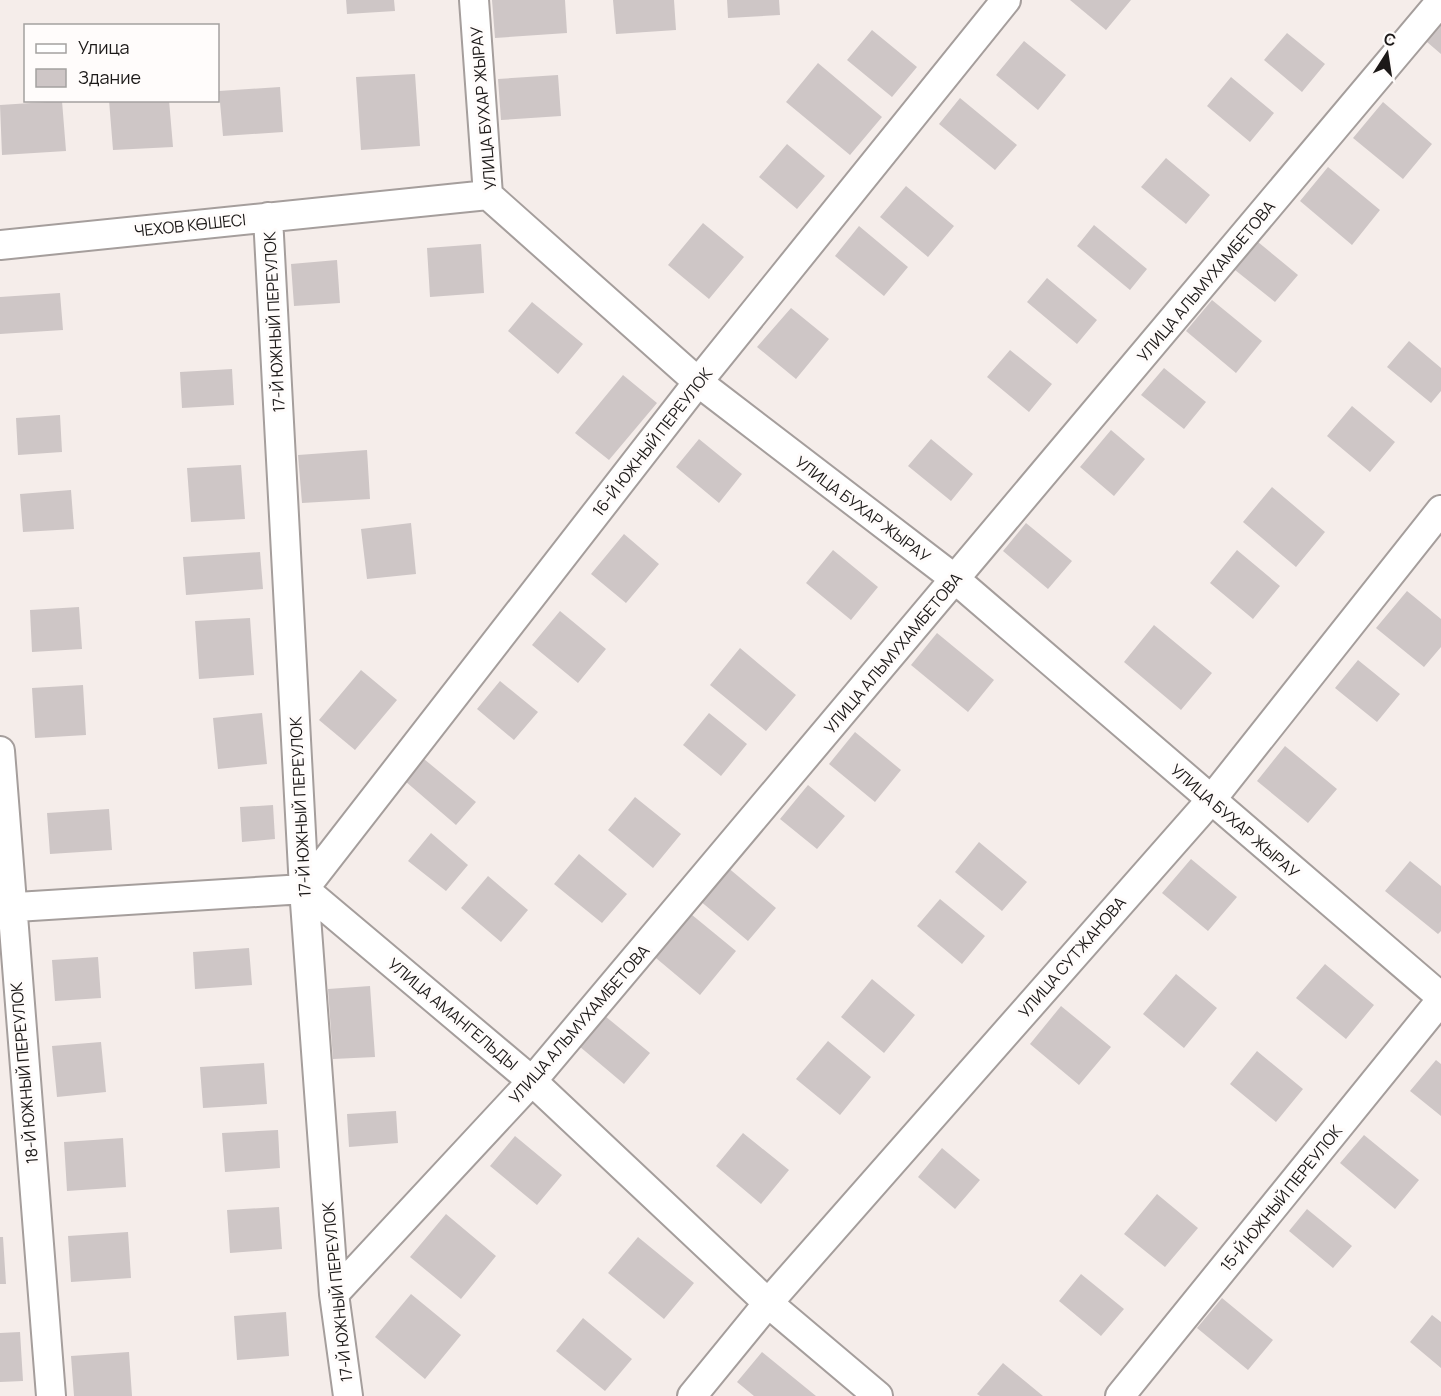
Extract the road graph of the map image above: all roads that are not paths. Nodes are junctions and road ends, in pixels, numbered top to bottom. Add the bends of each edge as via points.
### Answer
1 (474, 0) edge
2 (1006, 0) edge
3 (1441, 2) edge
4 (488, 195) junction
5 (268, 217) junction
6 (0, 245) edge
7 (698, 382) junction
8 (1441, 510) edge
9 (956, 579) junction
10 (0, 751) edge
11 (1211, 800) junction
12 (304, 889) junction
13 (5, 908) edge
14 (1441, 999) edge
15 (532, 1081) junction
16 (334, 1294) junction
17 (768, 1303) junction
18 (51, 1396) edge
19 (348, 1396) edge
20 (693, 1396) edge
21 (878, 1396) edge
22 (1120, 1396) edge

1 - 4 street, УЛИЦА БУХАР ЖЫРАУ
2 - 7 street, 16-Й ЮЖНЫЙ ПЕРЕУЛОК
3 - 9 street, УЛИЦА АЛЬМУХАМБЕТОВА
4 - 5 street, ЧЕХОВ КӨШЕСІ
4 - 7 street, УЛИЦА БУХАР ЖЫРАУ
5 - 6 street, ЧЕХОВ КӨШЕСІ
5 - 12 street, 17-Й ЮЖНЫЙ ПЕРЕУЛОК
7 - 9 street, УЛИЦА БУХАР ЖЫРАУ
7 - 12 street, 16-Й ЮЖНЫЙ ПЕРЕУЛОК
8 - 11 street, УЛИЦА СУТЖАНОВА
9 - 11 street, УЛИЦА БУХАР ЖЫРАУ
9 - 15 street, УЛИЦА АЛЬМУХАМБЕТОВА
10 - 13 street, 18-Й ЮЖНЫЙ ПЕРЕУЛОК
11 - 14 street, УЛИЦА БУХАР ЖЫРАУ
11 - 17 street, УЛИЦА СУТЖАНОВА
12 - 13 street
12 - 15 street, УЛИЦА АМАНГЕЛЬДЫ
12 - 16 street, 17-Й ЮЖНЫЙ ПЕРЕУЛОК
13 - 18 street, 18-Й ЮЖНЫЙ ПЕРЕУЛОК
14 - 22 street, 15-Й ЮЖНЫЙ ПЕРЕУЛОК
15 - 16 street, УЛИЦА АЛЬМУХАМБЕТОВА
15 - 17 street, УЛИЦА АМАНГЕЛЬДЫ
16 - 19 street, 17-Й ЮЖНЫЙ ПЕРЕУЛОК
17 - 20 street, УЛИЦА СУТЖАНОВА
17 - 21 street, УЛИЦА АМАНГЕЛЬДЫ

